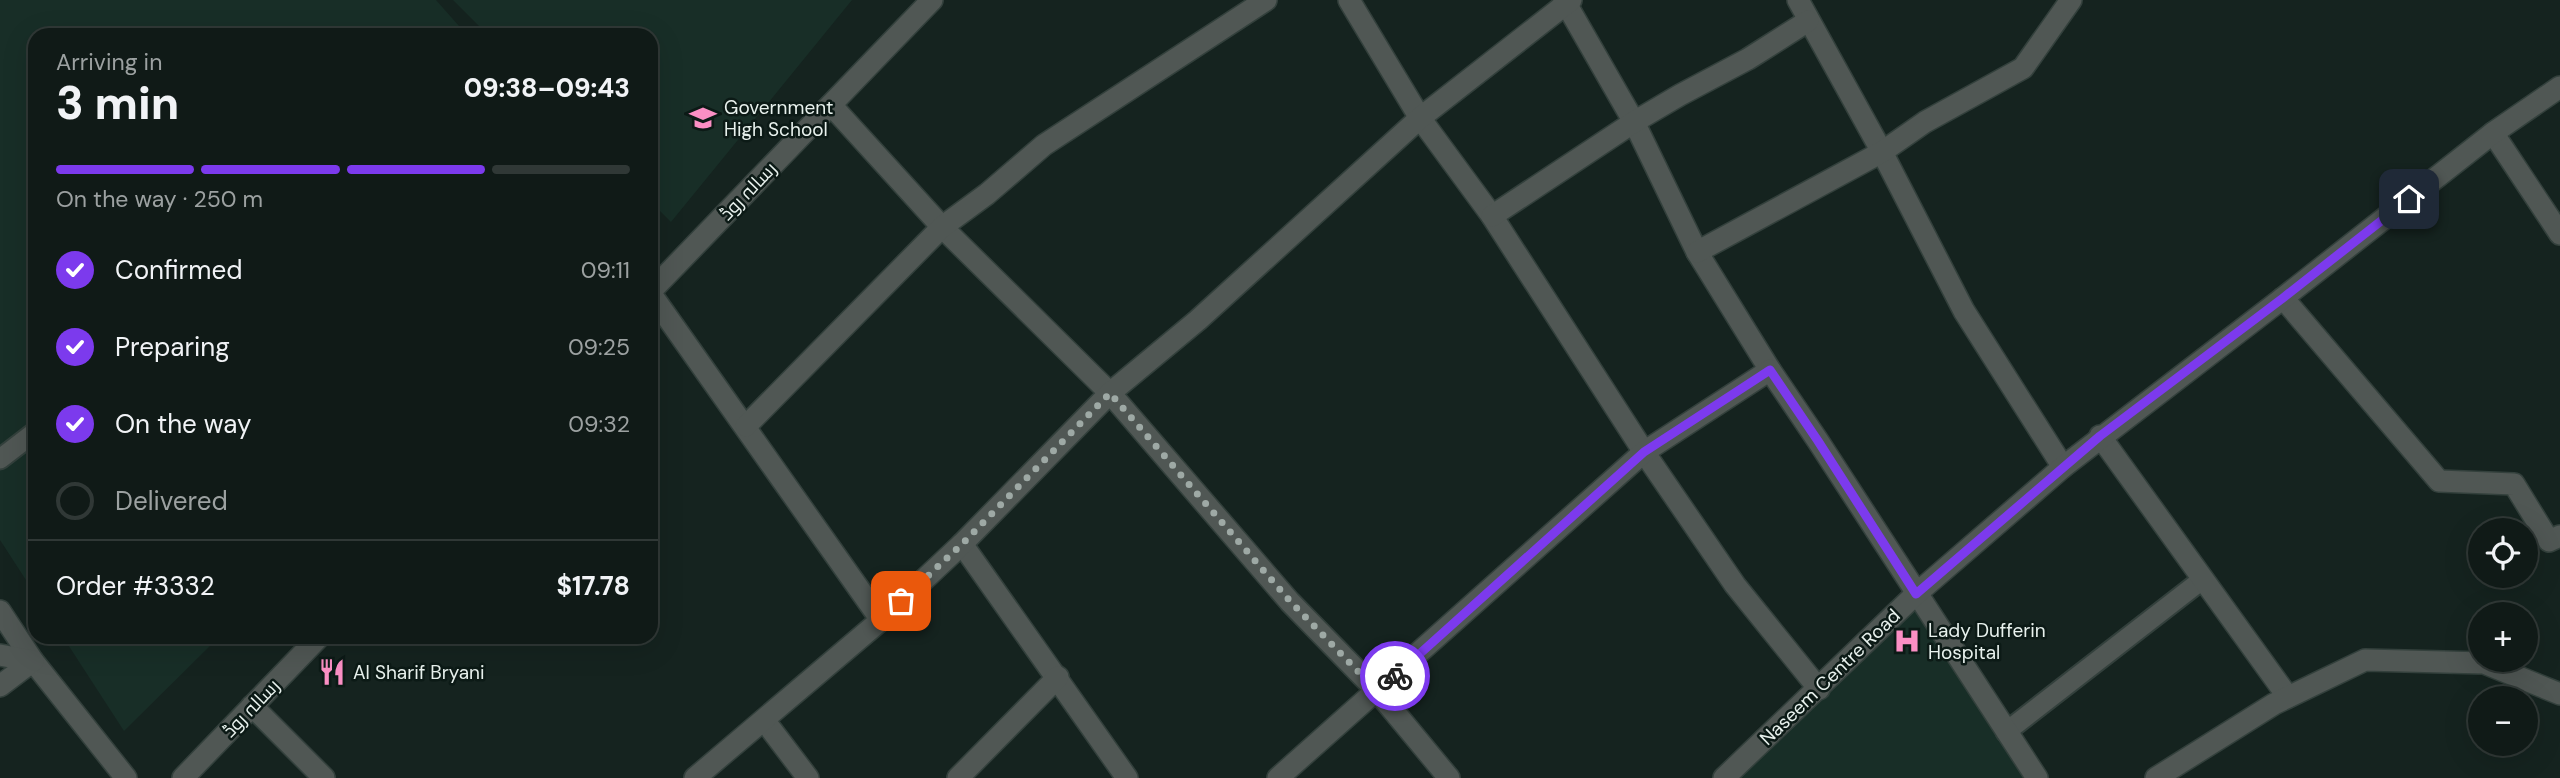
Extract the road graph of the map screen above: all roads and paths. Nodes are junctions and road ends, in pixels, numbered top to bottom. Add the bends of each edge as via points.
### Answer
1 (932, 0) edge
2 (1266, 0) edge
3 (1349, 0) edge
4 (1798, 0) edge
5 (2071, 0) edge
6 (1568, 2) edge
7 (1808, 21) junction
8 (2560, 87) edge
9 (831, 105) junction
10 (1420, 118) junction
11 (1634, 122) junction
12 (2493, 133) junction
13 (1882, 152) junction
14 (1492, 216) junction
15 (942, 227) junction
16 (2560, 234) edge
17 (1697, 252) junction
18 (658, 286) edge
19 (2283, 298) junction
20 (658, 303) edge
21 (1770, 370) junction
22 (1110, 393) junction
23 (746, 426) junction
24 (2100, 436) junction
25 (28, 437) edge
26 (1644, 452) junction
27 (0, 459) edge
28 (2063, 467) junction
29 (2560, 536) edge
30 (962, 544) junction
31 (2203, 579) junction
32 (1916, 594) junction
33 (0, 611) edge
34 (881, 620) junction
35 (311, 644) edge
36 (0, 654) edge
37 (33, 661) junction
38 (1058, 677) junction
39 (0, 686) edge
40 (1819, 689) junction
41 (1377, 691) junction
42 (2560, 694) edge
43 (2288, 697) junction
44 (252, 706) junction
45 (764, 720) junction
46 (2007, 732) junction
47 (126, 778) edge
48 (183, 778) edge
49 (324, 778) edge
50 (695, 778) edge
51 (808, 778) edge
52 (958, 778) edge
53 (1127, 778) edge
54 (1278, 778) edge
55 (1449, 778) edge
56 (1724, 778) edge
57 (2037, 778) edge
58 (2156, 778) edge

1 - 9 street, رسالہ روڈ
2 - 15 street via 1044,145
3 - 10 street
4 - 7 street
5 - 13 street via 2023,68 1925,122
6 - 10 street
6 - 11 street
7 - 11 street
7 - 13 street
8 - 12 street, Naseem Centre Road
9 - 15 street
9 - 18 street, رسالہ روڈ
10 - 14 street
10 - 22 street via 1198,320
11 - 14 street
11 - 17 street
12 - 16 street
12 - 19 street, Naseem Centre Road
13 - 17 street
13 - 28 street via 1964,311
14 - 26 street
15 - 22 street
15 - 23 street
17 - 21 street
19 - 24 street, Naseem Centre Road
19 - 29 street via 2439,481 2514,484 2549,541
20 - 23 street
21 - 26 street
21 - 32 street
22 - 30 street
22 - 41 street via 1290,601
23 - 34 street
24 - 28 street, Naseem Centre Road
24 - 31 street
25 - 27 lane
26 - 40 street via 1735,585
26 - 41 street
28 - 32 street, Naseem Centre Road
30 - 34 street
30 - 38 street
31 - 43 street
31 - 46 lane
32 - 40 street, Naseem Centre Road
32 - 46 street
33 - 37 street
34 - 45 street
35 - 44 street, رسالہ روڈ
36 - 37 street
37 - 39 street
37 - 47 street
38 - 52 street
38 - 53 street
40 - 56 street, Naseem Centre Road
41 - 54 street
41 - 55 street
42 - 43 street via 2484,663 2365,660
43 - 58 street
44 - 48 street, رسالہ روڈ
44 - 49 street
45 - 50 street
45 - 51 street
46 - 57 street

